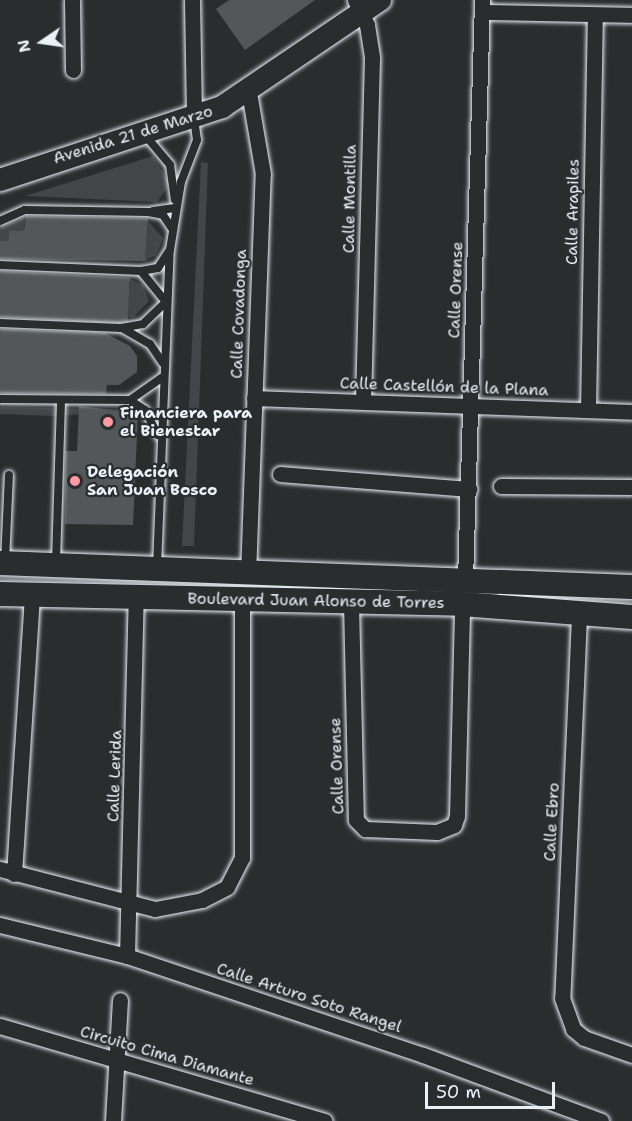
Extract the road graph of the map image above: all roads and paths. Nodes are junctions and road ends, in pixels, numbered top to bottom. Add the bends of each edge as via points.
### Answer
1 (72, 0) edge
2 (192, 0) edge
3 (366, 4) edge
4 (482, 6) edge
5 (632, 15) edge
6 (595, 16) junction
7 (73, 70) dead end
8 (249, 92) junction
9 (194, 117) junction
10 (144, 133) junction
11 (0, 180) edge
12 (175, 208) junction
13 (148, 212) junction
14 (0, 221) edge
15 (173, 230) junction
16 (170, 250) junction
17 (0, 265) edge
18 (141, 271) junction
19 (166, 302) junction
20 (0, 323) edge
21 (121, 328) junction
22 (163, 363) junction
23 (162, 378) junction
24 (254, 398) junction
25 (0, 399) edge
26 (61, 400) junction
27 (130, 400) junction
28 (363, 401) junction
29 (470, 406) junction
30 (588, 410) junction
31 (632, 412) edge
32 (160, 440) junction
33 (280, 474) dead end
34 (9, 475) dead end
35 (501, 486) dead end
36 (632, 487) edge
37 (469, 489) junction
38 (3, 563) edge
39 (56, 566) junction
40 (157, 569) junction
41 (248, 575) junction
42 (629, 586) edge
43 (464, 593) junction
44 (0, 594) edge
45 (32, 596) junction
46 (136, 596) junction
47 (242, 598) junction
48 (351, 603) junction
49 (579, 615) junction
50 (629, 617) edge
51 (7, 872) edge
52 (126, 904) junction
53 (0, 926) edge
54 (127, 956) junction
55 (120, 1000) dead end
56 (0, 1026) edge
57 (632, 1055) edge
58 (119, 1061) junction
59 (113, 1121) edge
60 (324, 1121) edge
61 (601, 1121) edge

1 - 7 street
2 - 9 street
3 - 8 street, Avenida 21 de Marzo
3 - 28 street, Calle Montilla via 372,58
4 - 6 street
4 - 29 street, Calle Orense
5 - 6 street
6 - 30 street, Calle Arapiles
8 - 9 street, Avenida 21 de Marzo
8 - 24 street, Calle Covadonga via 262,174
9 - 10 street, Avenida 21 de Marzo
9 - 12 lane via 197,140
10 - 11 street, Avenida 21 de Marzo
10 - 12 lane via 170,165
12 - 13 lane
12 - 15 lane
13 - 14 lane via 25,210
13 - 15 lane via 163,215
15 - 16 lane
16 - 18 lane via 158,268
16 - 19 lane
17 - 18 lane
18 - 19 lane
19 - 21 lane via 143,324
19 - 22 lane
20 - 21 lane
21 - 22 lane via 150,344
22 - 23 lane
23 - 27 lane
23 - 32 lane
24 - 28 street, Calle Castellón de la Plana
24 - 41 street, Calle Covadonga
25 - 26 lane
26 - 27 lane
26 - 39 lane
27 - 32 lane via 145,410
28 - 29 street, Calle Castellón de la Plana
29 - 30 street, Calle Castellón de la Plana
29 - 37 street, Calle Orense
30 - 31 street, Calle Castellón de la Plana
32 - 40 lane
33 - 37 street
34 - 38 lane
35 - 36 street
37 - 43 street, Calle Orense
38 - 39 main road, Boulevard Juan Alonso de Torres
39 - 40 main road, Boulevard Juan Alonso de Torres
40 - 41 main road, Boulevard Juan Alonso de Torres
41 - 43 main road, Boulevard Juan Alonso de Torres
42 - 43 main road, Boulevard Juan Alonso de Torres
42 - 50 main road
43 - 48 main road, Boulevard Juan Alonso de Torres
43 - 48 street, Calle Orense via 457,816 454,825 437,832 365,829 356,820
43 - 49 main road, Boulevard Juan Alonso de Torres
44 - 45 main road, Boulevard Juan Alonso de Torres
45 - 46 main road, Boulevard Juan Alonso de Torres
45 - 51 street
46 - 47 main road, Boulevard Juan Alonso de Torres
46 - 52 street, Calle Lerida
47 - 48 main road, Boulevard Juan Alonso de Torres
47 - 52 street via 242,858 227,887 202,900 171,909
49 - 50 main road, Boulevard Juan Alonso de Torres
49 - 57 street, Calle Ebro via 562,998 573,1029 604,1050
51 - 52 street
52 - 54 street, Calle Lerida
53 - 54 street, Calle Arturo Soto Rangel
54 - 61 street, Calle Arturo Soto Rangel
55 - 58 street
56 - 58 street, Circuito Cima Diamante
58 - 59 street
58 - 60 street, Circuito Cima Diamante

